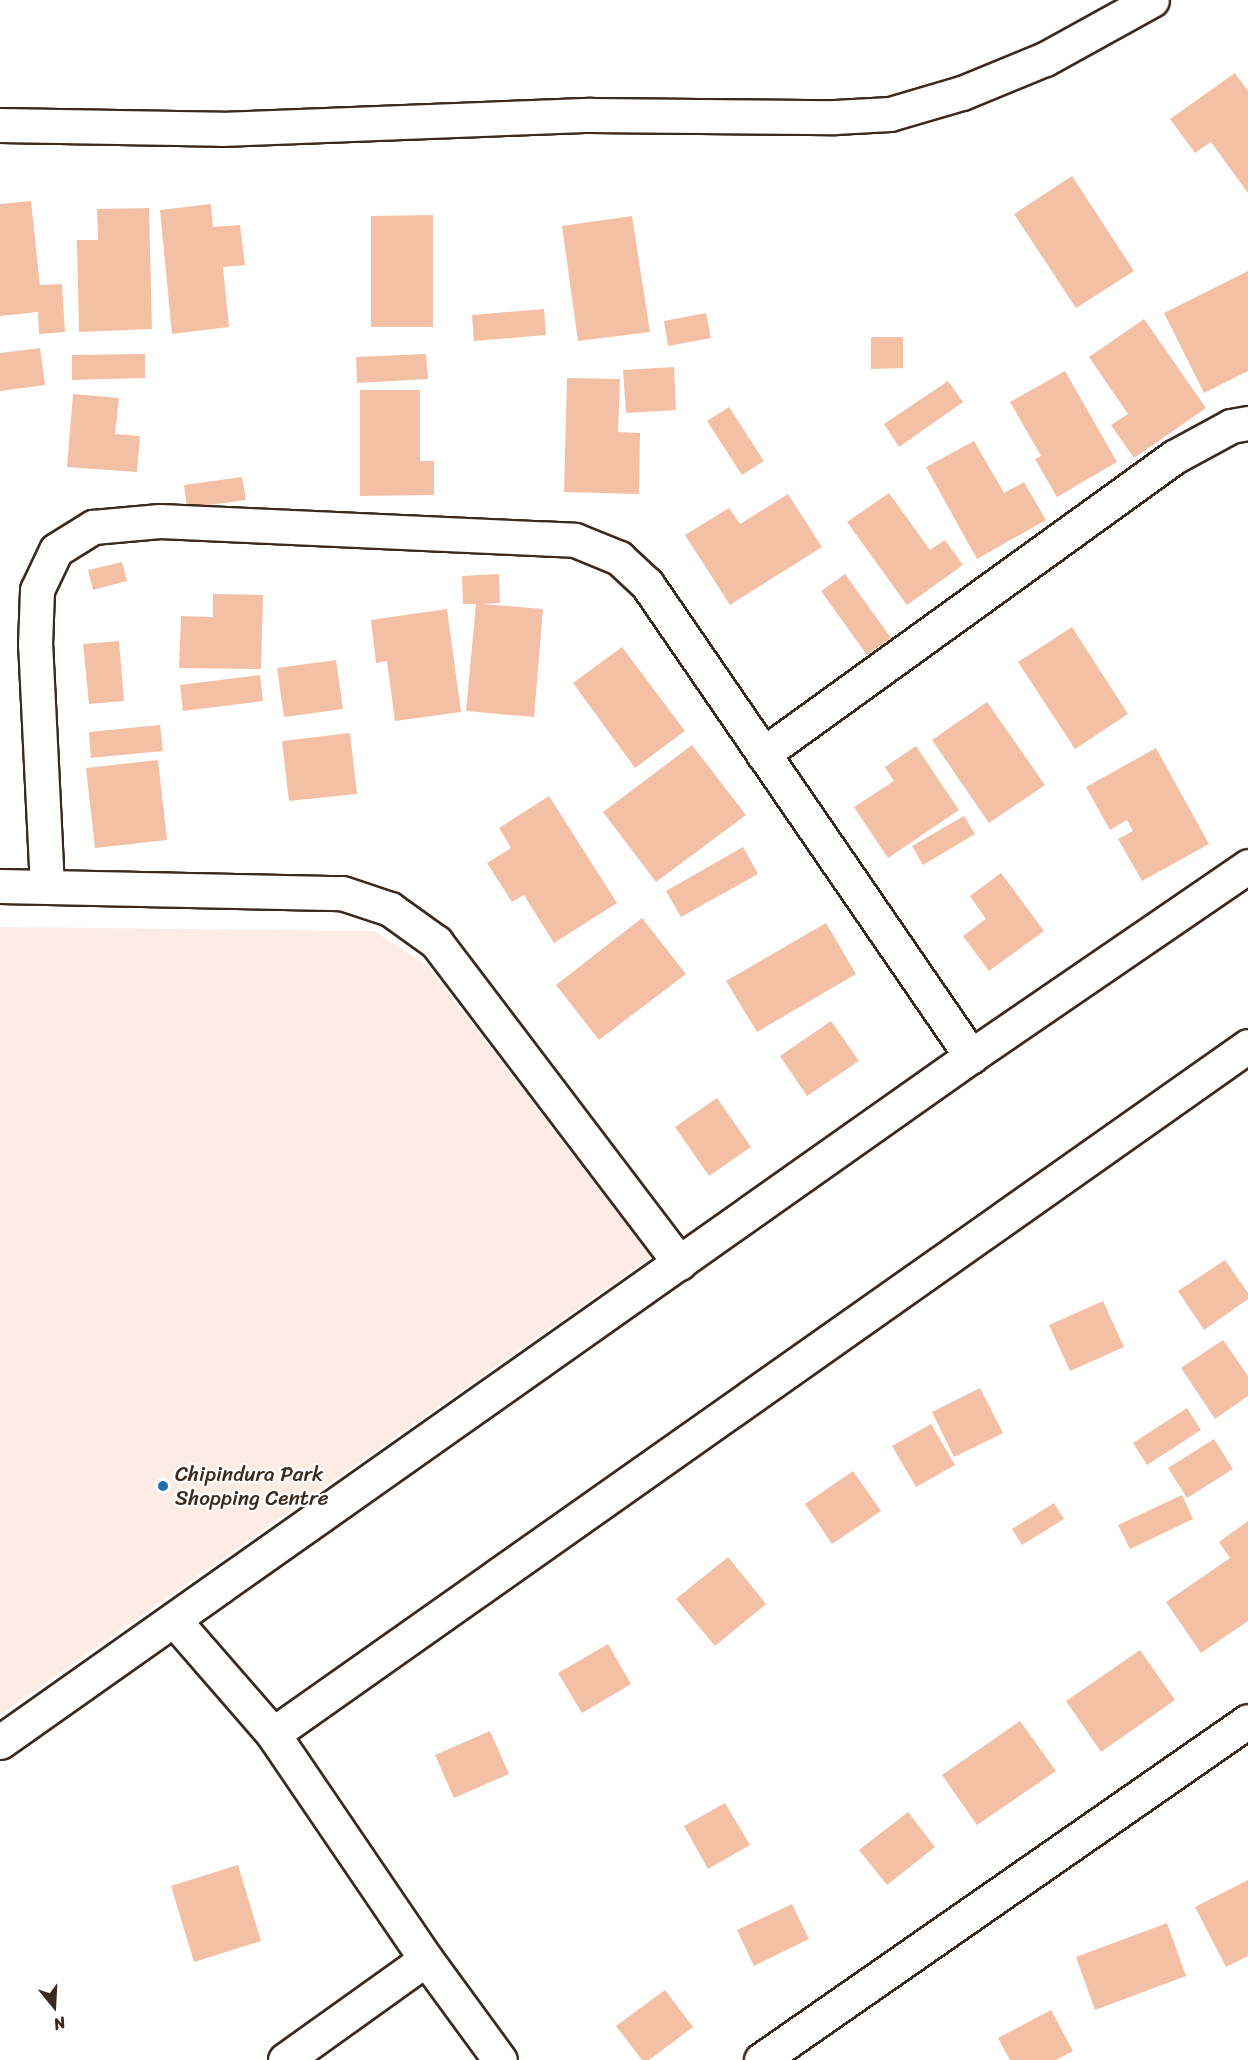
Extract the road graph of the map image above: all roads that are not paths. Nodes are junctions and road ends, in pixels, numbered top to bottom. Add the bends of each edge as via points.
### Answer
1 (1152, 0) edge
2 (0, 125) edge
3 (1248, 423) edge
4 (763, 754) junction
5 (1248, 866) edge
6 (0, 886) edge
7 (46, 887) junction
8 (1248, 1046) edge
9 (971, 1056) junction
10 (680, 1263) junction
11 (174, 1620) junction
12 (1248, 1722) edge
13 (273, 1734) junction
14 (0, 1742) edge
15 (426, 1959) junction
16 (285, 2060) edge
17 (500, 2060) edge
18 (761, 2060) edge

1 - 2 street via 1046,59 962,93 891,114 591,115 220,129
3 - 4 street via 1231,426 1174,457
4 - 7 street via 647,584 619,558 575,540 159,521 93,527 56,550 37,590 35,645
4 - 9 street
5 - 9 street
6 - 7 street
7 - 10 street via 342,893 390,909 436,942
8 - 13 street
9 - 10 street
10 - 11 street
11 - 13 street
11 - 14 street
12 - 18 street
13 - 15 street
15 - 16 street
15 - 17 street

